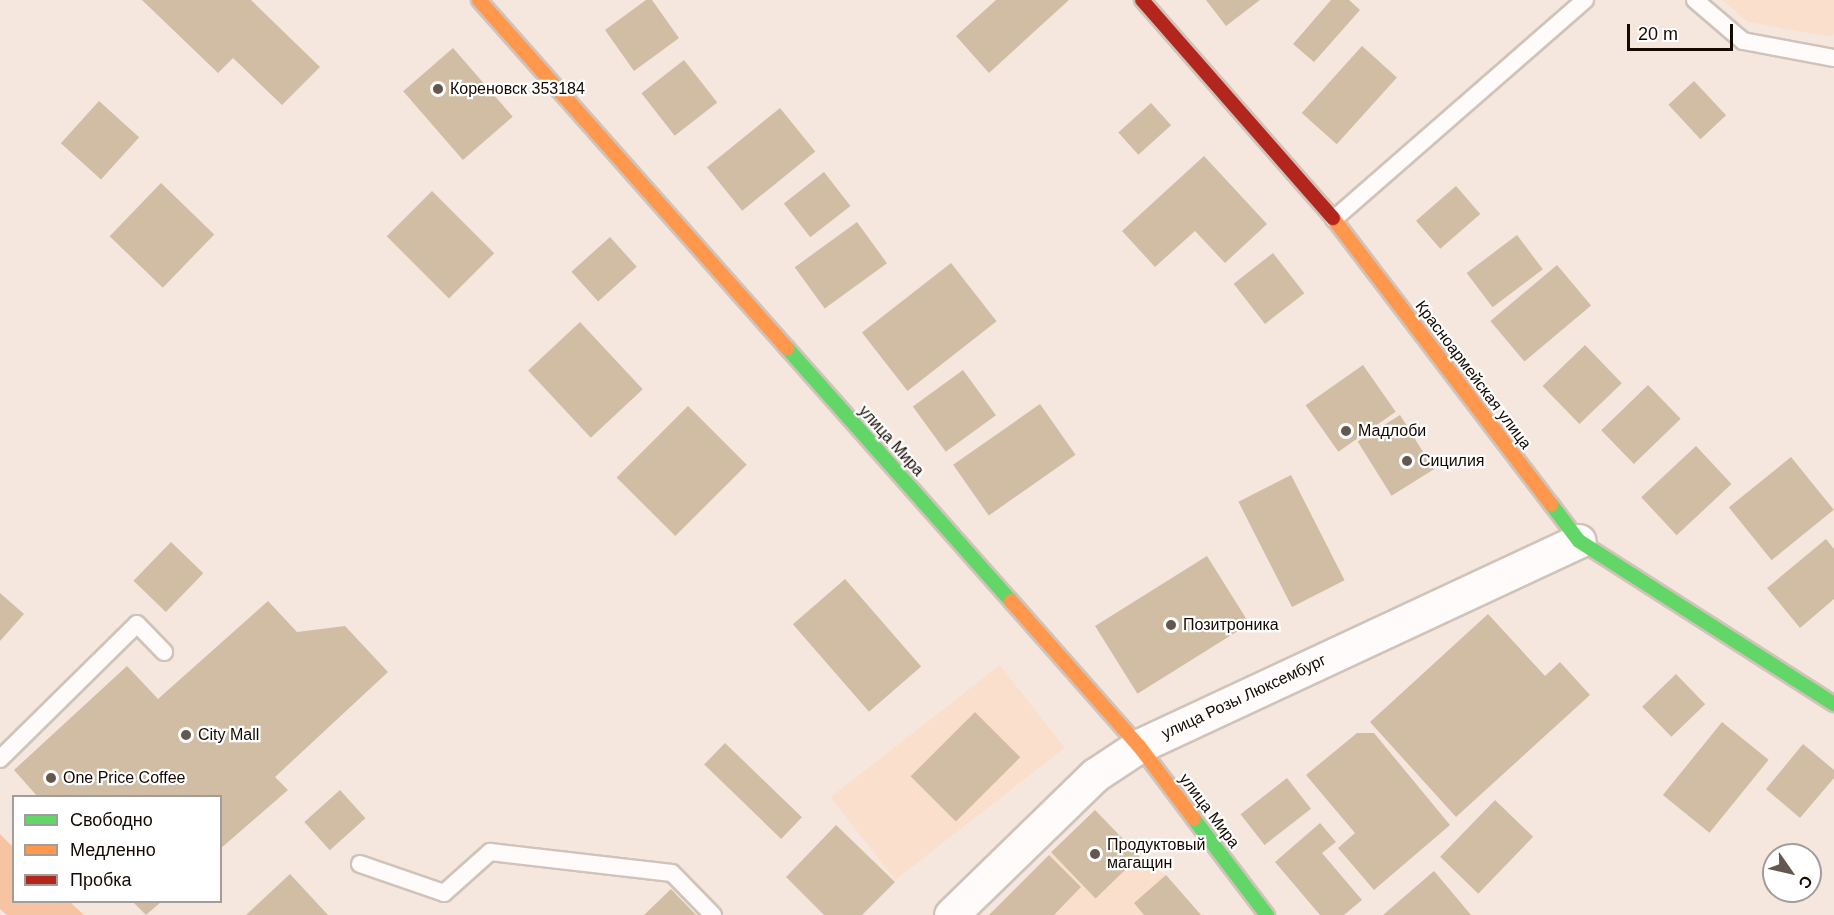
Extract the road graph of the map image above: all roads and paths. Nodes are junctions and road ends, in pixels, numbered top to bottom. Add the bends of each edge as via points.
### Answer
1 (479, 0) edge
2 (1142, 0) edge
3 (1585, 0) edge
4 (1695, 0) edge
5 (1834, 58) edge
6 (1334, 219) junction
7 (1579, 541) junction
8 (164, 652) dead end
9 (1834, 704) edge
10 (1139, 746) junction
11 (0, 759) edge
12 (360, 864) dead end
13 (713, 915) edge
14 (951, 915) edge
15 (1267, 915) edge

1 - 10 street, улица Мира
2 - 6 street, Красноармейская улица
3 - 6 lane
4 - 5 lane via 1743,41
6 - 7 street, Красноармейская улица
7 - 9 street, Красноармейская улица
7 - 10 street, улица Розы Люксембург
8 - 11 lane via 137,624
10 - 14 street, улица Розы Люксембург via 1095,775
10 - 15 street, улица Мира
12 - 13 lane via 444,893 490,852 672,873

